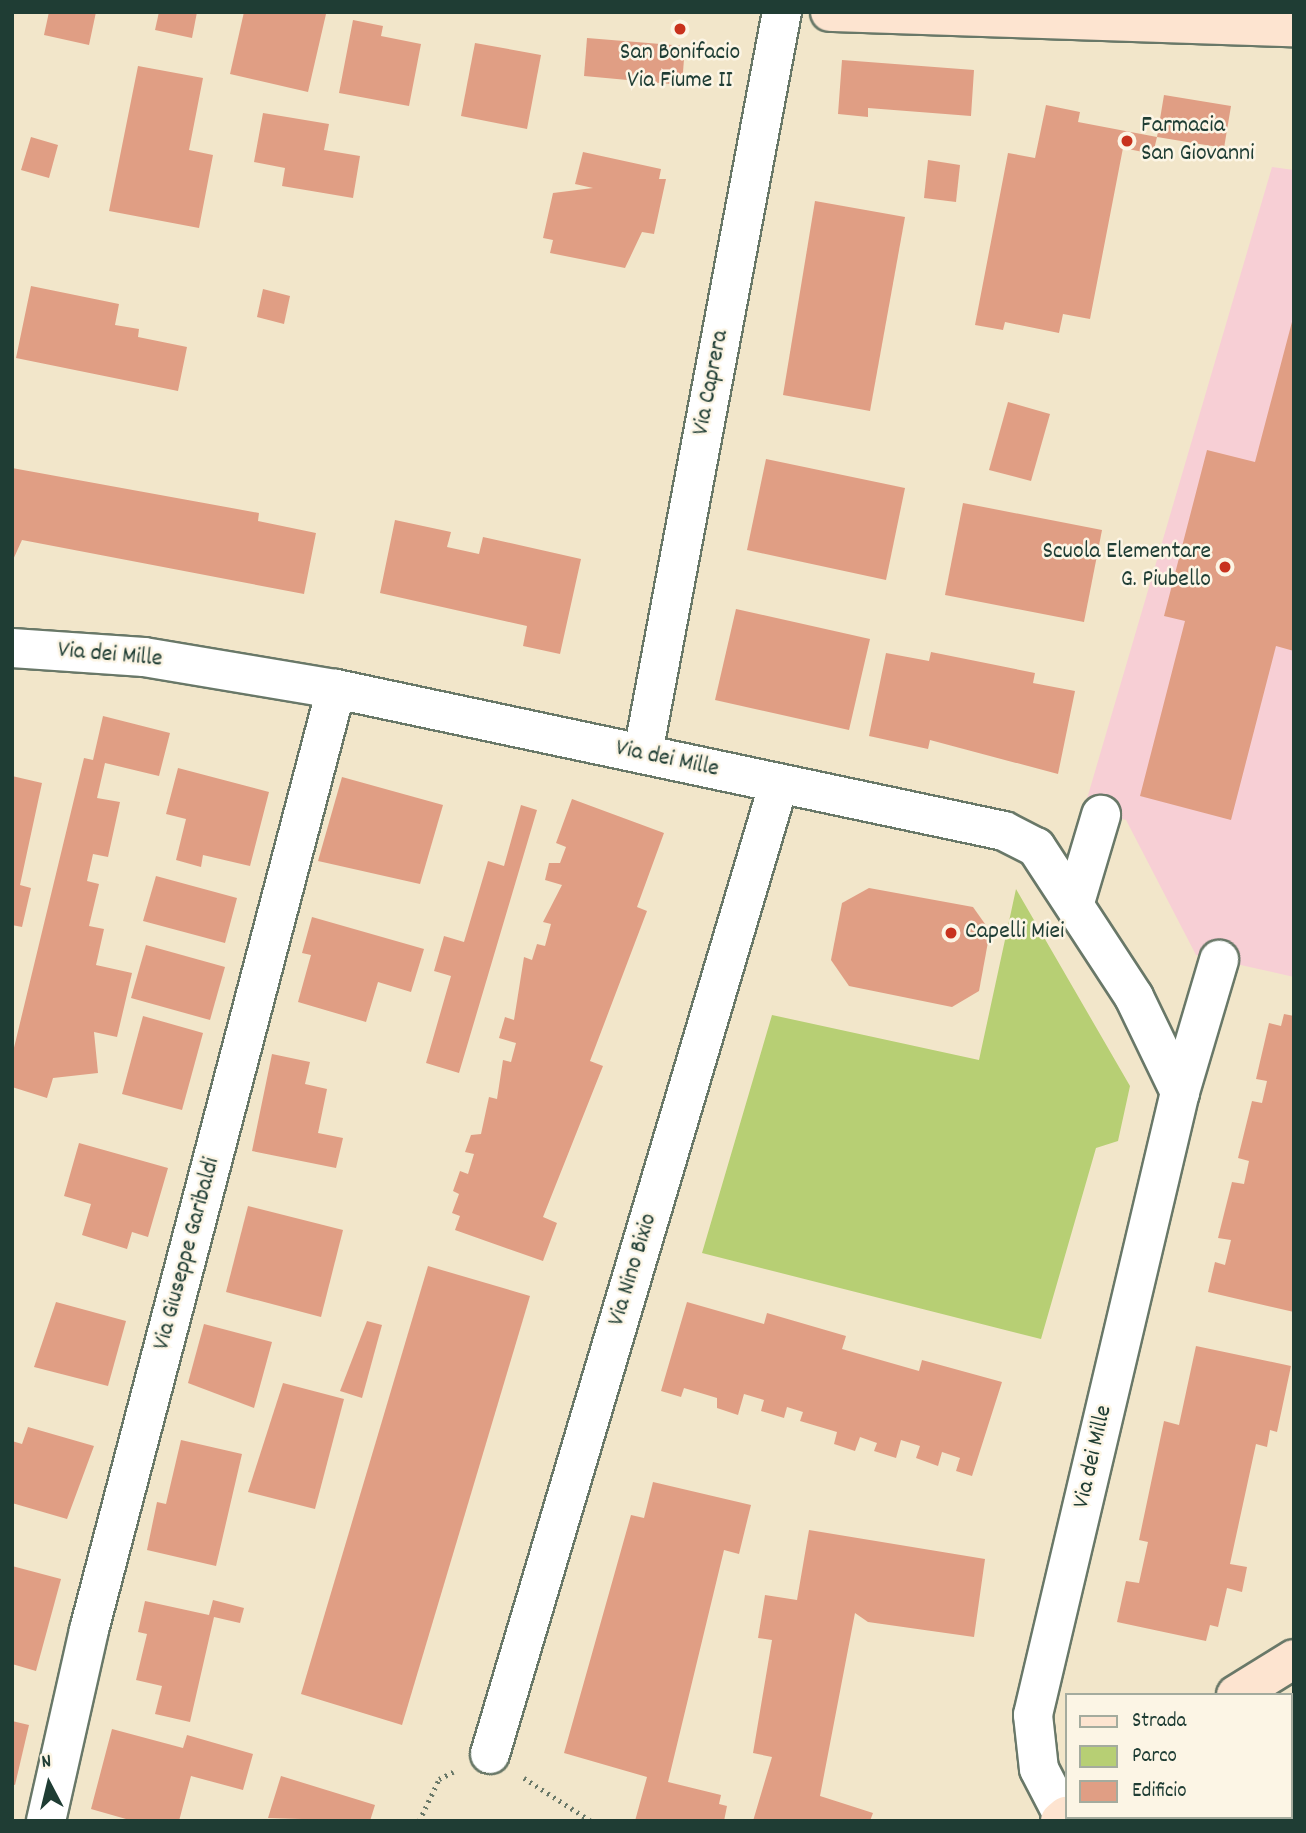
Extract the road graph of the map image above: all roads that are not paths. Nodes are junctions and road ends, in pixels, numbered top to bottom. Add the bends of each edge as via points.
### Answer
1 (782, 12) edge
2 (830, 12) edge
3 (1024, 15) edge
4 (1294, 27) edge
5 (12, 648) edge
6 (336, 689) junction
7 (643, 754) junction
8 (778, 786) junction
9 (1101, 815) dead end
10 (1076, 900) junction
11 (1219, 960) dead end
12 (1180, 1092) junction
13 (1294, 1658) edge
14 (1239, 1693) edge
15 (489, 1754) dead end
16 (1063, 1818) edge
17 (46, 1821) edge

1 - 7 street, Via Caprera
2 - 3 main road
3 - 4 main road
5 - 6 street, Via dei Mille via 144,657
6 - 7 street, Via dei Mille
6 - 17 street, Via Giuseppe Garibaldi via 89,1630
7 - 8 street, Via dei Mille
8 - 10 street, Via dei Mille via 1004,831 1036,847
8 - 15 street, Via Nino Bixio
9 - 10 street
10 - 12 street, Via dei Mille
11 - 12 street, Via dei Mille
12 - 16 street, Via dei Mille via 1033,1715 1039,1769
13 - 14 main road

